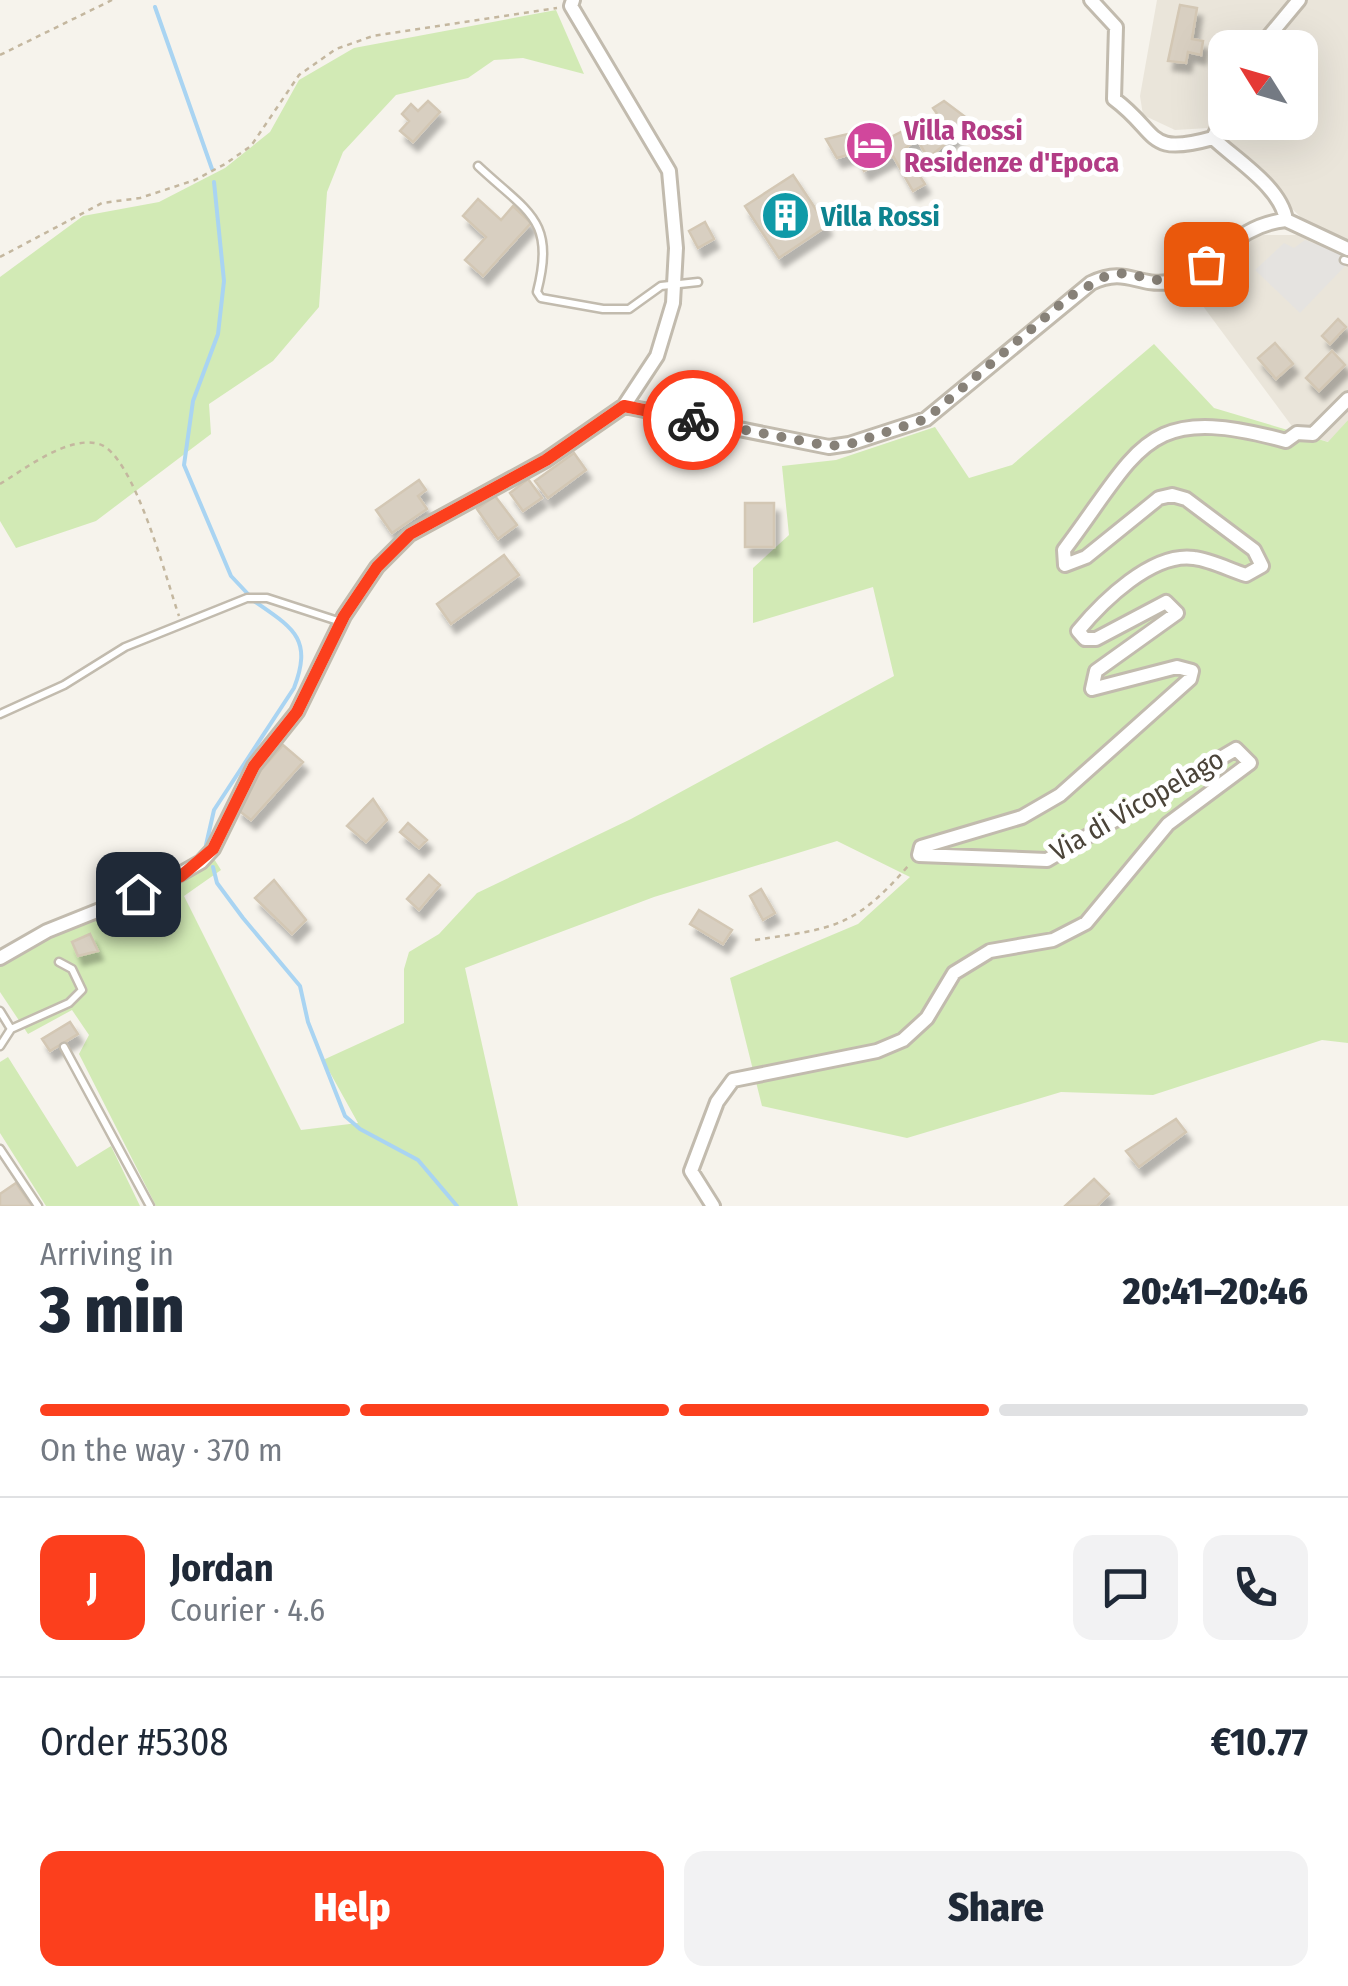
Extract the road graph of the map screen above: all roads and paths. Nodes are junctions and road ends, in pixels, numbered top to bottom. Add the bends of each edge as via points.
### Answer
1 (112, 0) edge
2 (1091, 0) edge
3 (1300, 0) edge
4 (572, 3) edge
5 (1274, 30) edge
6 (0, 55) edge
7 (1208, 139) edge
8 (1215, 140) edge
9 (478, 166) dead end
10 (1286, 220) junction
11 (1347, 256) edge
12 (0, 257) edge
13 (698, 282) dead end
14 (674, 286) junction
15 (1348, 399) edge
16 (624, 406) junction
17 (0, 484) edge
18 (181, 622) junction
19 (341, 622) junction
20 (0, 714) edge
21 (926, 858) junction
22 (755, 940) dead end
23 (0, 958) edge
24 (59, 962) dead end
25 (0, 1011) edge
26 (12, 1029) junction
27 (0, 1046) edge
28 (64, 1047) dead end
29 (0, 1150) edge
30 (38, 1206) edge
31 (150, 1206) edge
32 (712, 1206) edge

1 - 6 path
2 - 7 street via 1116,27 1114,99 1157,142 1180,147
3 - 5 street
4 - 12 path via 373,36 336,49 299,75 250,146 226,164 140,198 102,203
4 - 14 street via 670,171
8 - 10 street via 1274,193
9 - 14 lane via 541,229 541,298 628,309 661,286
10 - 11 street
10 - 16 street via 1260,222 1206,264 1167,282 1124,273 1091,283 926,419 850,444 829,446
13 - 14 lane
14 - 16 street via 657,356
15 - 21 street, Via di Vicopelago via 1313,434 1298,432 1286,441 1204,424 1178,427 1148,443 1064,550 1065,565 1172,494 1254,550 1262,566 1246,575 1175,559 1130,582 1092,614 1078,631 1085,639 1166,602 1176,614 1096,671 1092,689 1177,667 1192,671 1190,679 1060,795 1022,818 921,847 919,855
16 - 19 street via 546,460 410,534 358,590
17 - 18 path via 71,446 99,444 116,456
18 - 19 lane via 247,598
18 - 20 lane
19 - 23 street via 297,712 254,766 200,862
21 - 22 path via 910,864 844,924
21 - 32 street, Via di Vicopelago via 1047,860 1236,749 1250,763 1168,824 1086,924 1053,940 990,952 954,973 927,1018 904,1040 734,1080 717,1102 690,1172
24 - 26 lane via 72,968 82,990 68,1004
25 - 26 lane
26 - 27 lane
28 - 31 lane
29 - 30 lane

